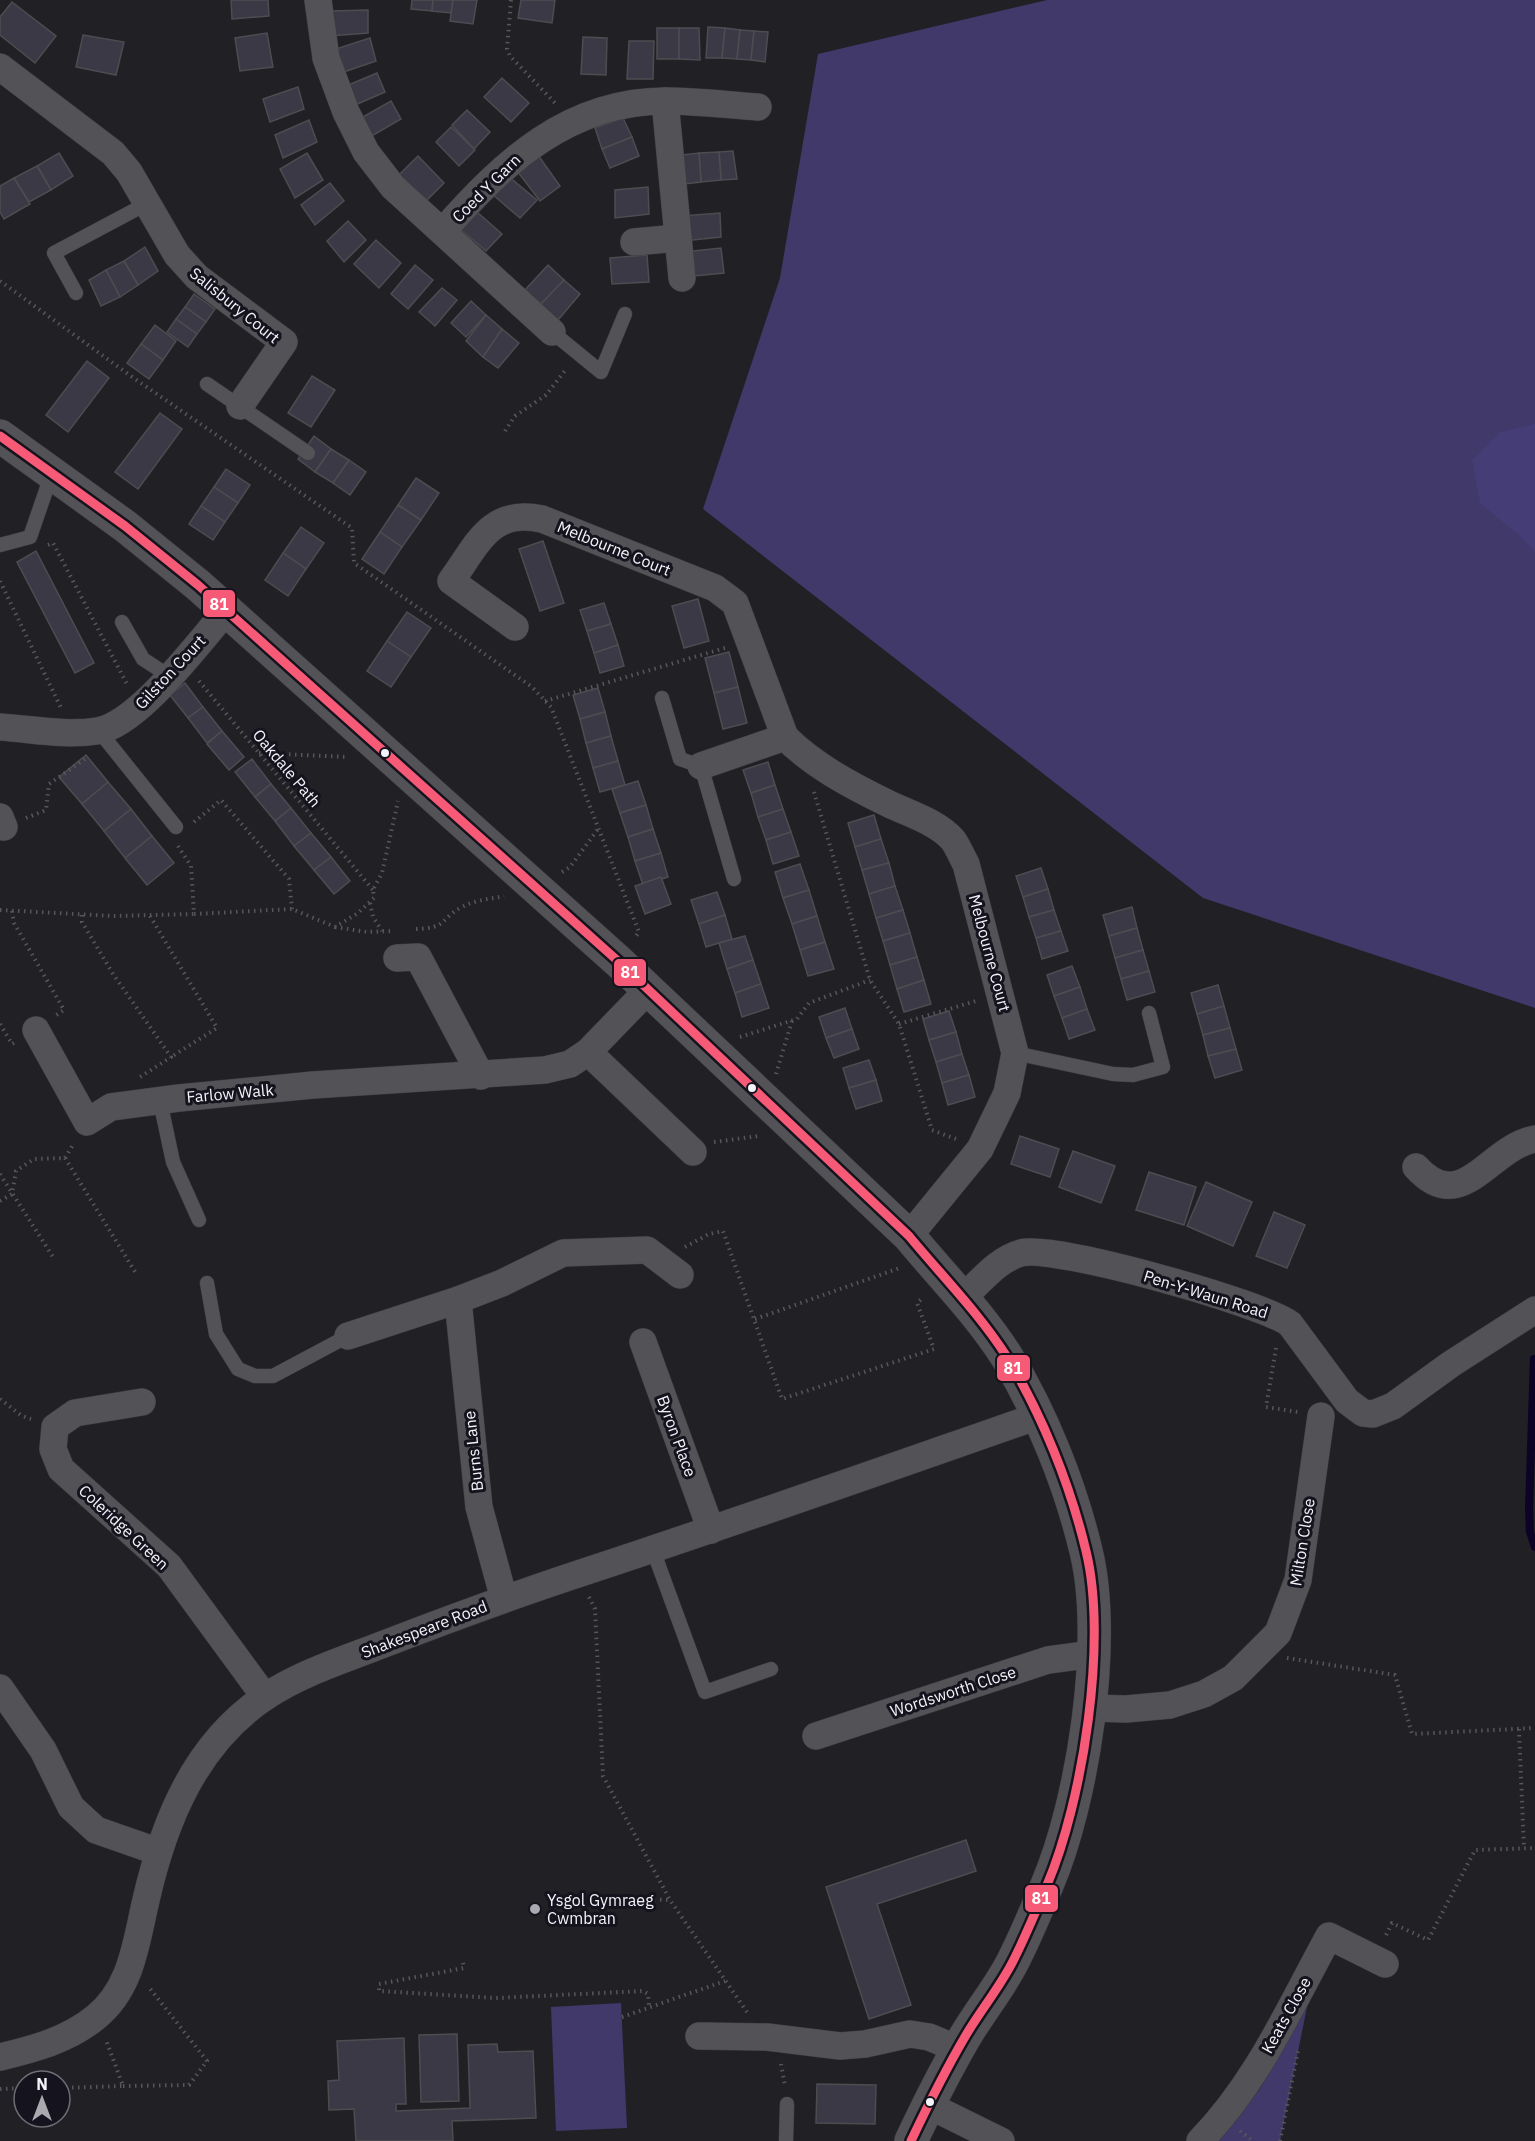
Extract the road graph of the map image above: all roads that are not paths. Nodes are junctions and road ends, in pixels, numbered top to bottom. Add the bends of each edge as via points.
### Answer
1 (318, 0) edge
2 (0, 67) edge
3 (665, 101) junction
4 (758, 107) dead end
5 (148, 203) junction
6 (443, 231) junction
7 (678, 238) junction
8 (634, 242) dead end
9 (682, 278) dead end
10 (76, 293) dead end
11 (625, 314) dead end
12 (552, 332) joint
13 (207, 384) dead end
14 (240, 406) junction
15 (0, 436) edge
16 (308, 453) dead end
17 (52, 473) junction
18 (0, 545) edge
19 (227, 610) junction
20 (122, 622) dead end
21 (515, 627) dead end
22 (176, 668) junction
23 (662, 698) dead end
24 (0, 728) edge
25 (99, 731) junction
26 (785, 737) junction
27 (701, 766) junction
28 (180, 831) road end
29 (734, 879) dead end
30 (397, 958) dead end
31 (648, 990) junction
32 (1149, 1013) dead end
33 (36, 1030) road end
34 (588, 1052) junction
35 (1015, 1053) junction
36 (481, 1076) junction
37 (160, 1101) junction
38 (1535, 1139) edge
39 (692, 1150) road end
40 (1416, 1167) dead end
41 (199, 1220) dead end
42 (916, 1245) junction
43 (670, 1267) road end
44 (207, 1283) dead end
45 (963, 1298) junction
46 (458, 1300) junction
47 (1535, 1310) edge
48 (348, 1336) joint
49 (643, 1342) dead end
50 (142, 1402) dead end
51 (1038, 1416) junction
52 (1321, 1416) road end
53 (711, 1530) junction
54 (653, 1550) junction
55 (504, 1599) junction
56 (1093, 1654) junction
57 (771, 1669) dead end
58 (0, 1688) edge
59 (265, 1697) junction
60 (1091, 1708) junction
61 (816, 1736) dead end
62 (159, 1852) junction
63 (1379, 1962) road end
64 (699, 2036) dead end
65 (958, 2049) junction
66 (0, 2057) edge
67 (787, 2104) road end
68 (928, 2105) junction
69 (786, 2141) edge
70 (911, 2141) edge
71 (1000, 2141) edge
72 (1200, 2141) edge

1 - 6 street, Coed Y Garn via 326,58 366,152 393,187
2 - 5 street, Salisbury Court via 113,153
3 - 4 street, Coed Y Garn
3 - 6 street, Coed Y Garn via 620,106 571,123 515,156
3 - 7 street
5 - 10 lane via 54,252
5 - 14 street, Salisbury Court via 177,255 196,278 284,342
6 - 12 street, Coed Y Garn
7 - 8 street
7 - 9 street
11 - 12 lane via 601,372
13 - 14 lane
14 - 16 lane
15 - 17 street
17 - 18 lane via 30,537
17 - 19 street via 125,526
19 - 22 street, Gilston Court
19 - 31 street
20 - 22 lane via 142,659
21 - 26 street, Melbourne Court via 452,581 490,527 523,515 542,519 727,596 735,603
22 - 25 street, Gilston Court via 125,718
23 - 27 lane via 680,759
24 - 25 street, Gilston Court
25 - 28 lane
26 - 27 street
26 - 35 street, Melbourne Court via 829,771 936,826 953,841 966,864
27 - 29 lane
30 - 36 street via 418,957
31 - 34 street, Farlow Walk
31 - 42 street
32 - 35 lane via 1163,1067 1133,1075 1113,1074
33 - 37 street, Farlow Walk via 87,1122 111,1107
34 - 36 street, Farlow Walk via 570,1064 546,1070
34 - 39 street
35 - 42 street, Melbourne Court via 1007,1093 980,1149
36 - 37 street, Farlow Walk via 313,1085
37 - 41 lane via 173,1162
38 - 40 street via 1514,1146 1459,1184 1429,1181
42 - 45 street
43 - 46 street via 647,1250 562,1253
44 - 48 lane via 216,1334 238,1369 255,1376 273,1376
45 - 47 street, Pen-Y-Waun Road via 999,1264 1021,1253 1041,1252 1086,1260 1247,1303 1281,1317 1347,1401 1363,1413 1373,1414 1393,1406
45 - 51 street via 1006,1356
46 - 48 street
46 - 55 street, Burns Lane via 479,1507
49 - 53 street, Byron Place
50 - 59 street, Coleridge Green via 75,1413 55,1427 53,1449 61,1468 169,1566
51 - 53 street, Shakespeare Road
51 - 56 street via 1087,1552 1093,1598
52 - 60 street, Milton Close via 1298,1580 1278,1633 1233,1678 1204,1694 1170,1705
53 - 54 street, Shakespeare Road
54 - 55 street, Shakespeare Road
54 - 57 lane via 705,1692
55 - 59 street, Shakespeare Road via 308,1673
56 - 60 street
56 - 61 street, Wordsworth Close via 1047,1660
58 - 62 street via 44,1750 71,1807 96,1830
59 - 62 street, Shakespeare Road via 224,1729 195,1767
60 - 65 street via 1071,1808 1048,1882 1011,1964
62 - 66 street, Shakespeare Road via 137,1948 121,1987 98,2016 64,2038
63 - 72 street, Keats Close via 1329,1936 1245,2089
64 - 65 street via 753,2036 840,2046 910,2034
65 - 68 street
67 - 69 lane
68 - 70 street
68 - 71 street

